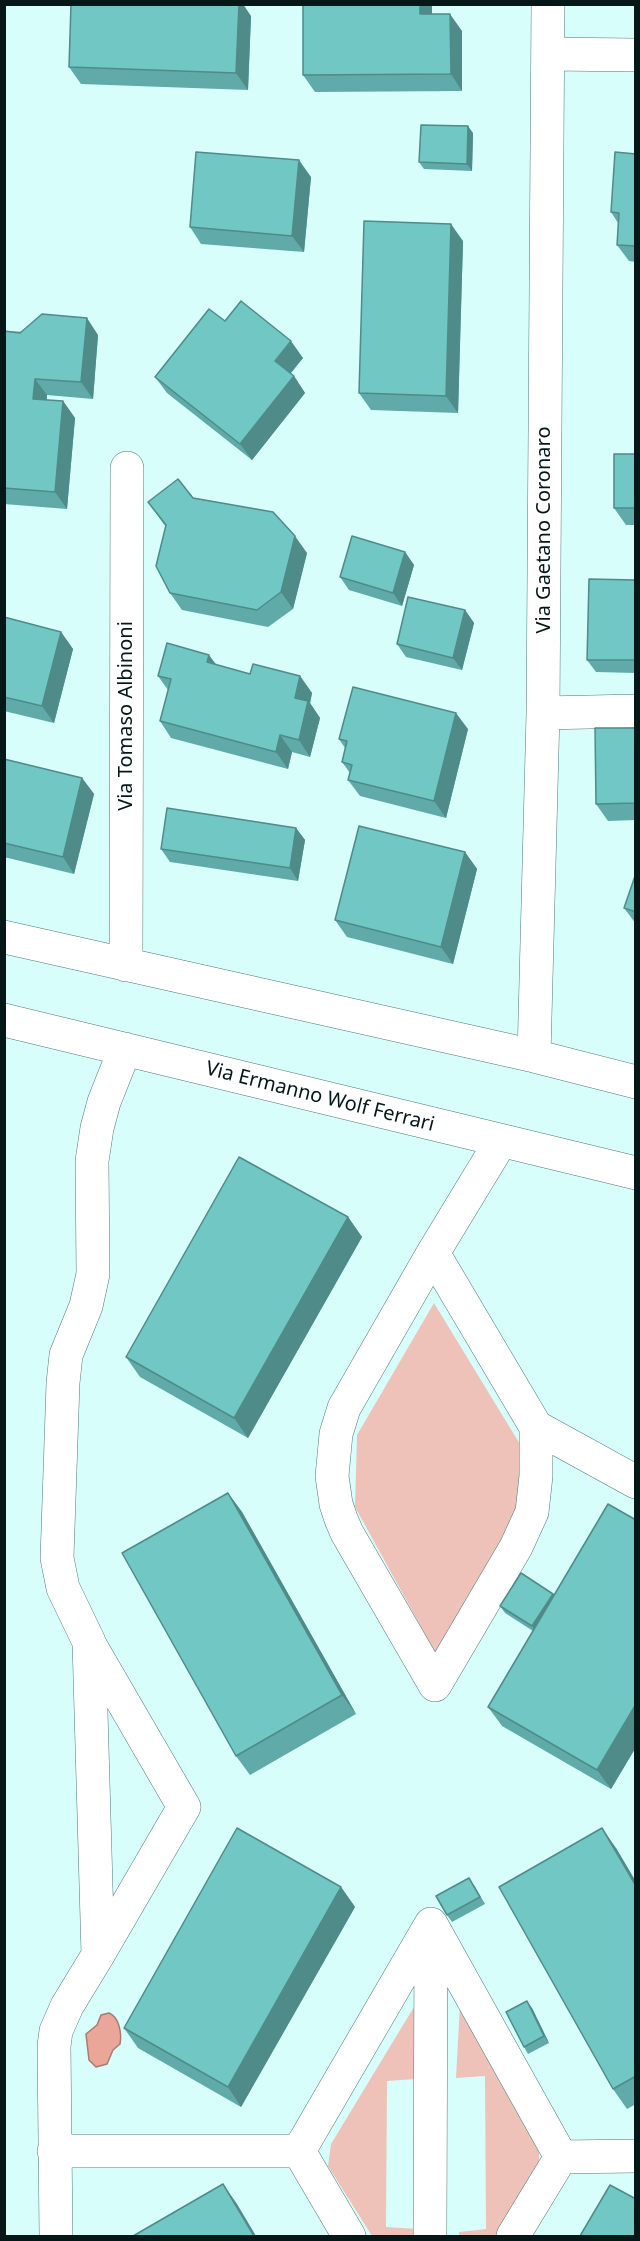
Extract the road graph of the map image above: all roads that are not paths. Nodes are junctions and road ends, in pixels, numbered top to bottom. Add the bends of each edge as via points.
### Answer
1 (548, 4) edge
2 (548, 54) junction
3 (636, 55) edge
4 (126, 468) dead end
5 (636, 711) edge
6 (543, 713) junction
7 (4, 937) edge
8 (126, 965) junction
9 (4, 1020) edge
10 (125, 1049) junction
11 (534, 1056) junction
12 (636, 1082) edge
13 (501, 1141) junction
14 (636, 1173) edge
15 (433, 1253) junction
16 (536, 1428) junction
17 (636, 1482) edge
18 (89, 1642) junction
19 (431, 1924) junction
20 (98, 1955) junction
21 (54, 2151) junction
22 (299, 2151) junction
23 (636, 2156) edge
24 (561, 2157) junction
25 (56, 2236) edge
26 (349, 2236) edge
27 (430, 2236) edge
28 (513, 2236) edge

1 - 2 street, Via Gaetano Coronaro
2 - 3 street
2 - 6 street, Via Gaetano Coronaro
4 - 8 street, Via Tomaso Albinoni
5 - 6 street
6 - 11 street, Via Gaetano Coronaro
7 - 8 street
8 - 11 street
9 - 10 street, Via Ermanno Wolf Ferrari
10 - 13 street, Via Ermanno Wolf Ferrari
10 - 18 street via 97,1128 92,1161 93,1274 86,1306 66,1355 63,1383 57,1558 63,1588
11 - 12 street
13 - 14 street, Via Ermanno Wolf Ferrari
13 - 15 street
15 - 16 street
15 - 16 street via 344,1408 336,1434 332,1476 336,1504 347,1533 435,1685 516,1547 532,1512
16 - 17 street
18 - 20 street
18 - 20 street via 184,1807
19 - 22 street
19 - 24 street
19 - 27 street
20 - 21 street via 56,2031 52,2058
21 - 22 street
21 - 25 street
22 - 26 street
23 - 24 street
24 - 28 street

